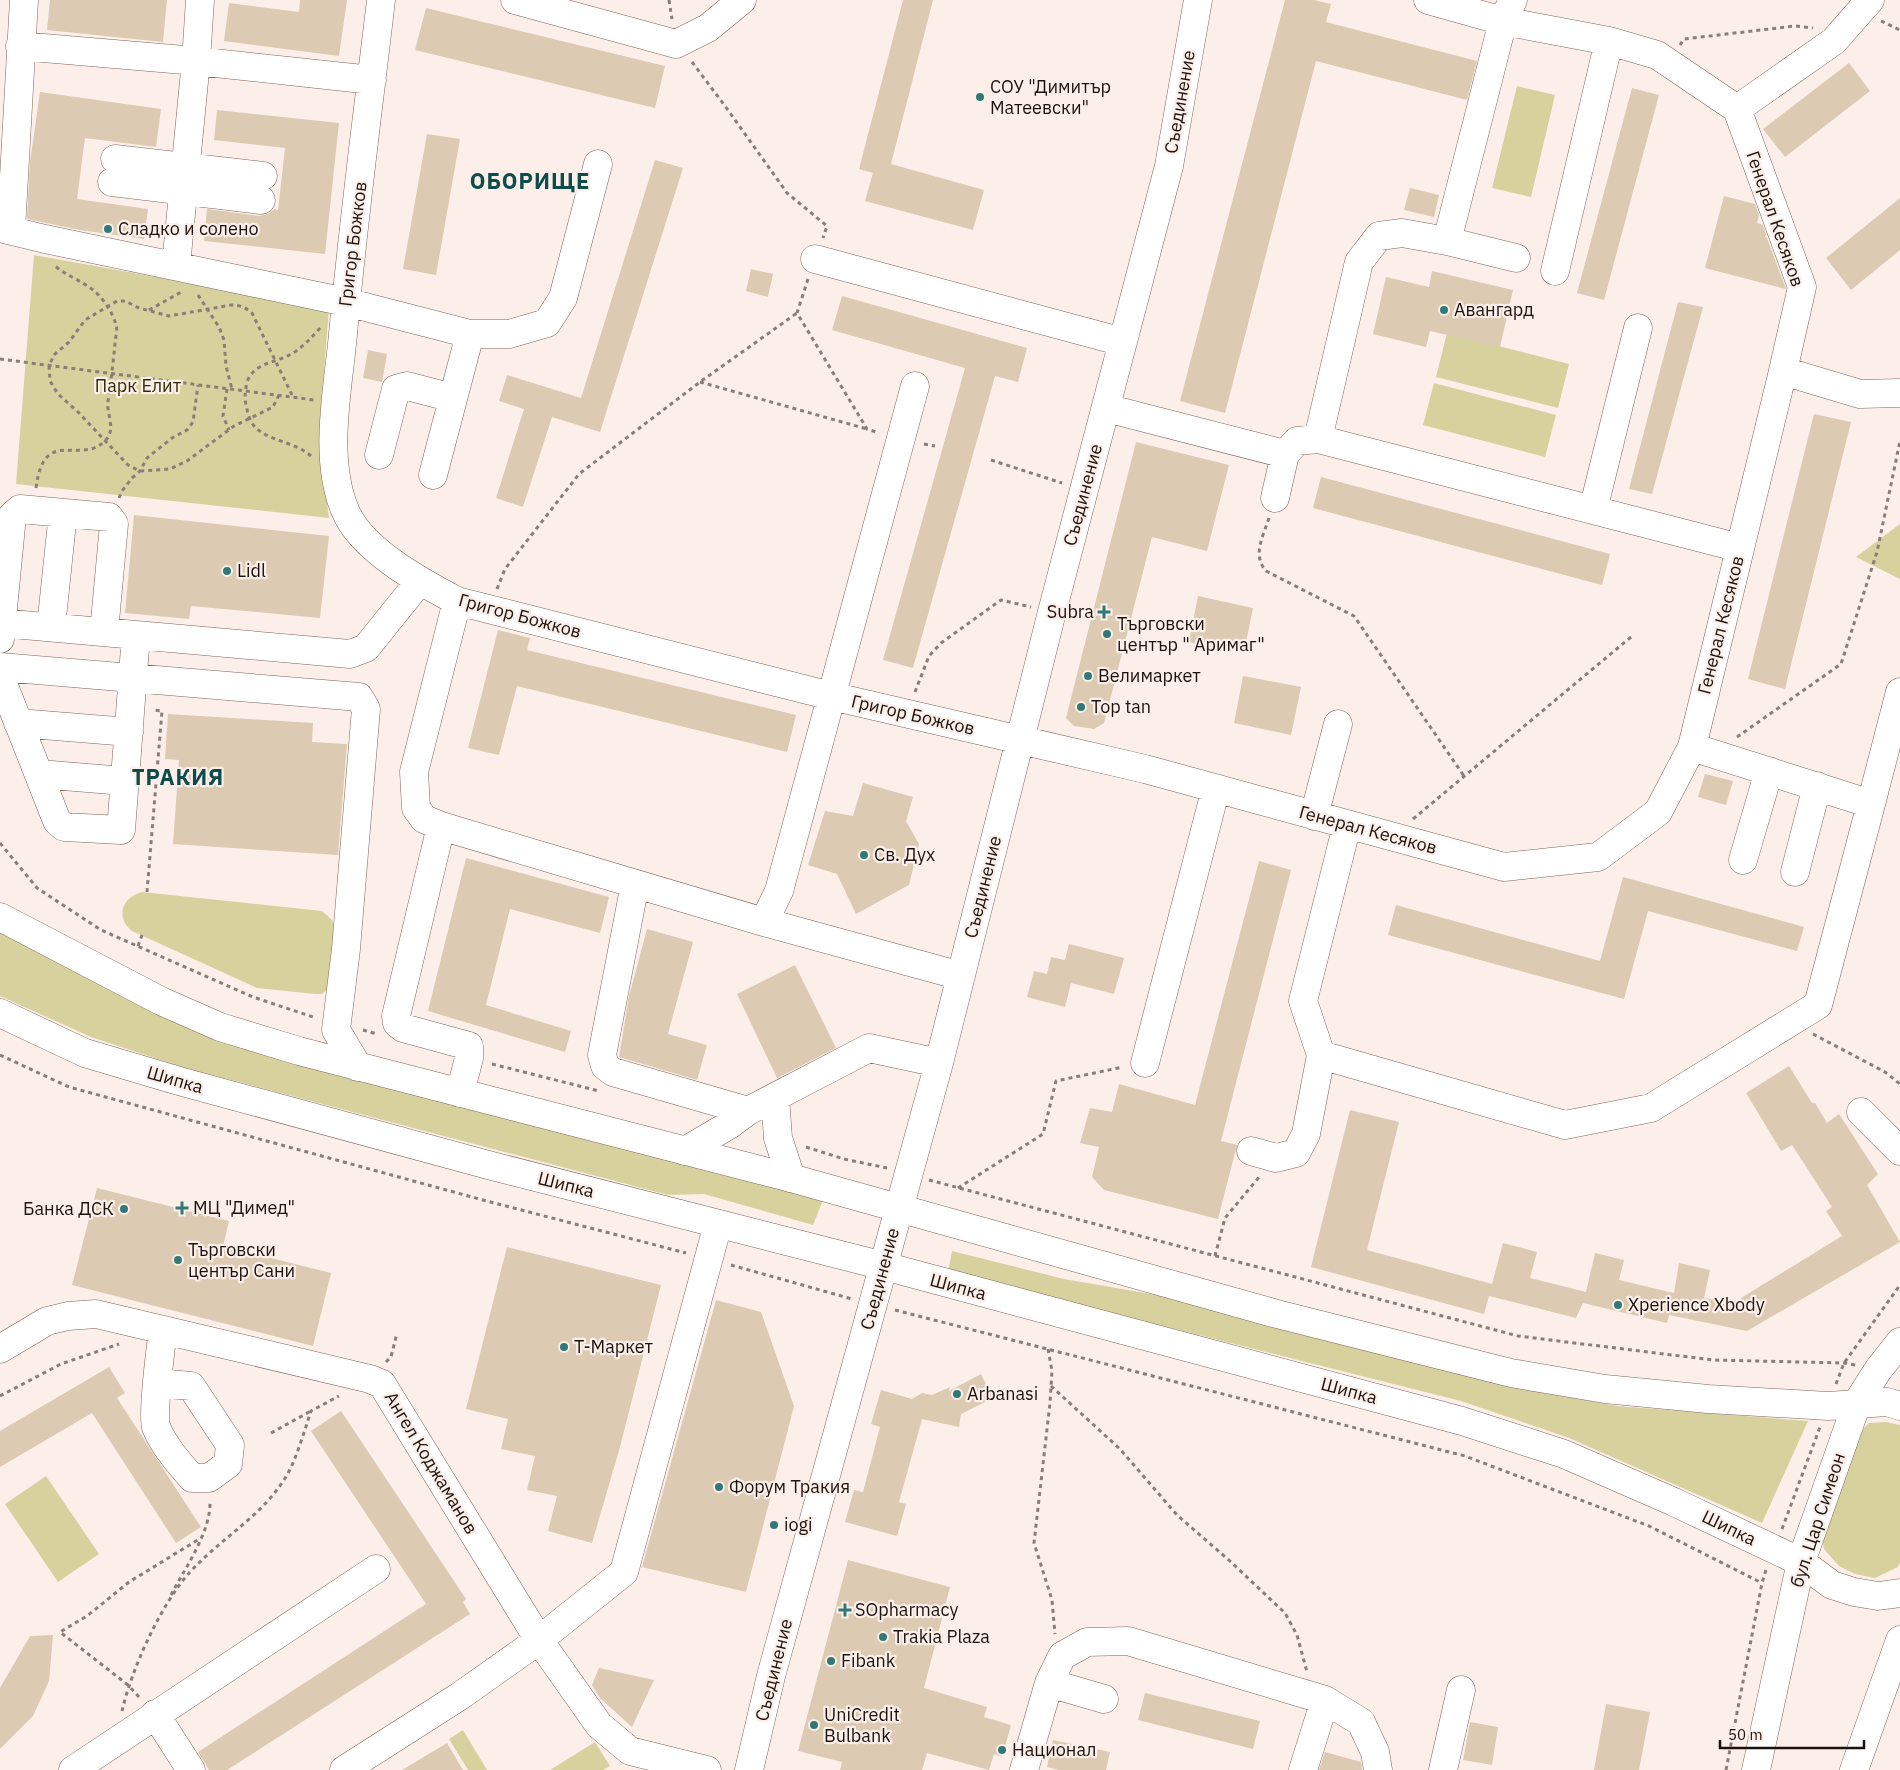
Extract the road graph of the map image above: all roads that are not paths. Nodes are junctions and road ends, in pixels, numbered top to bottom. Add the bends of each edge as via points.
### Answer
1 (24, 0) edge
2 (200, 0) edge
3 (381, 0) edge
4 (515, 0) edge
5 (742, 0) edge
6 (1198, 0) edge
7 (1428, 0) edge
8 (1870, 0) edge
9 (1508, 10) edge
10 (1609, 41) junction
11 (20, 46) junction
12 (196, 61) junction
13 (372, 80) junction
14 (1737, 109) junction
15 (598, 164) dead end
16 (114, 170) dead end
17 (184, 178) junction
18 (262, 188) dead end
19 (6, 229) edge
20 (1447, 242) junction
21 (1516, 258) dead end
22 (815, 259) road end
23 (1555, 271) dead end
24 (186, 273) junction
25 (346, 302) junction
26 (1638, 328) dead end
27 (470, 334) junction
28 (1123, 342) junction
29 (1783, 372) junction
30 (915, 386) dead end
31 (1900, 393) edge
32 (453, 398) junction
33 (1106, 408) junction
34 (1318, 439) junction
35 (1286, 454) junction
36 (379, 455) dead end
37 (433, 475) dead end
38 (1275, 498) road end
39 (1593, 510) junction
40 (63, 513) junction
41 (1740, 548) junction
42 (420, 582) junction
43 (457, 601) junction
44 (51, 627) junction
45 (0, 629) edge
46 (104, 632) junction
47 (136, 635) junction
48 (0, 667) edge
49 (0, 676) edge
50 (134, 679) junction
51 (1900, 692) edge
52 (832, 696) junction
53 (130, 720) junction
54 (18, 723) junction
55 (1338, 724) dead end
56 (1020, 740) junction
57 (1692, 746) junction
58 (1769, 771) junction
59 (39, 774) junction
60 (124, 781) junction
61 (1817, 786) junction
62 (1216, 788) junction
63 (1871, 804) junction
64 (1314, 816) junction
65 (1347, 825) junction
66 (441, 826) junction
67 (1743, 860) dead end
68 (1795, 872) dead end
69 (635, 884) junction
70 (0, 902) edge
71 (0, 917) edge
72 (764, 922) junction
73 (26, 929) junction
74 (960, 976) junction
75 (0, 1013) edge
76 (336, 1030) junction
77 (299, 1051) junction
78 (1321, 1055) junction
79 (939, 1063) junction
80 (1145, 1063) road end
81 (358, 1066) junction
82 (460, 1093) junction
83 (775, 1097) junction
84 (748, 1111) junction
85 (1861, 1112) dead end
86 (685, 1151) junction
87 (1900, 1151) edge
88 (1263, 1155) road end
89 (791, 1178) junction
90 (898, 1209) junction
91 (718, 1224) junction
92 (884, 1266) junction
93 (163, 1330) junction
94 (1900, 1342) edge
95 (0, 1349) edge
96 (158, 1383) junction
97 (1857, 1403) junction
98 (1900, 1406) edge
99 (1801, 1562) junction
100 (376, 1569) dead end
101 (1900, 1593) edge
102 (539, 1640) junction
103 (1900, 1640) edge
104 (1050, 1683) junction
105 (1462, 1690) dead end
106 (1318, 1697) junction
107 (1104, 1699) dead end
108 (155, 1714) junction
109 (73, 1770) edge
110 (191, 1770) edge
111 (344, 1770) edge
112 (707, 1770) edge
113 (748, 1770) edge
114 (1024, 1770) edge
115 (1303, 1770) edge
116 (1378, 1770) edge
117 (1443, 1770) edge
118 (1756, 1770) edge
119 (1854, 1770) edge

1 - 11 street
2 - 12 street
3 - 13 street, Григор Божков
4 - 5 street via 676,44 708,28
6 - 28 street, Съединение via 1170,166
7 - 9 street
8 - 14 street via 1834,41
9 - 10 street
9 - 20 street
10 - 14 street via 1657,55
10 - 23 street
11 - 12 street
11 - 19 street
12 - 13 street
12 - 17 street
13 - 25 street, Григор Божков
14 - 29 street, Генерал Кесяков via 1802,287
15 - 27 street via 563,298 547,323 509,334
16 - 17 street
17 - 18 street
17 - 24 street
19 - 24 street
20 - 21 street
20 - 34 street via 1402,233 1379,236 1359,262
22 - 28 street
24 - 25 street
25 - 27 street
25 - 42 street, Григор Божков via 333,442 336,478 345,511 359,534
26 - 39 street
27 - 32 street
28 - 33 street, Съединение
29 - 31 street via 1860,394
29 - 41 street, Генерал Кесяков
30 - 52 street
32 - 36 street via 407,386 396,389
32 - 37 street
33 - 35 street
33 - 56 street, Съединение
34 - 35 street via 1297,441
34 - 39 street
35 - 38 street
39 - 41 street
40 - 44 street
40 - 45 street via 20,509 12,516
40 - 46 street via 109,517 114,524
41 - 57 street, Генерал Кесяков
42 - 43 street, Григор Божков
42 - 47 street via 366,648 350,654
43 - 52 street, Григор Божков
43 - 66 street via 414,772 416,808 424,819
44 - 45 street
44 - 46 street
46 - 47 street
47 - 50 street
48 - 50 street
49 - 54 street
50 - 53 street
50 - 76 street via 358,696 366,709
51 - 63 street
52 - 56 street, Григор Божков
52 - 72 street via 779,891
53 - 54 street
53 - 60 street
54 - 59 street
55 - 64 street
56 - 62 street, Генерал Кесяков
56 - 74 street, Съединение
57 - 58 street
57 - 65 street, Генерал Кесяков via 1658,812 1598,857 1504,867
58 - 61 street
58 - 67 street
59 - 60 street
59 - 60 street via 57,821 64,827 121,830
61 - 63 street
61 - 68 street
62 - 64 street, Генерал Кесяков
62 - 80 street
63 - 78 street via 1818,1005 1651,1108 1565,1125
64 - 65 street, Генерал Кесяков
65 - 78 street via 1303,1000
66 - 69 street
66 - 82 street via 396,1016 397,1024 403,1028 469,1046
69 - 72 street
69 - 84 street via 602,1055 605,1066 613,1072
70 - 73 street
71 - 73 street
72 - 74 street
73 - 77 street via 161,1001 220,1027
74 - 79 street, Съединение
75 - 91 street, Шипка via 84,1053 155,1074
76 - 77 street
76 - 81 street
77 - 81 street
78 - 88 street via 1306,1134 1296,1153
79 - 83 street via 870,1048
79 - 90 street, Съединение
81 - 82 street
82 - 86 street
83 - 84 street
83 - 89 street via 778,1138
84 - 86 street
85 - 87 street
86 - 89 street
89 - 90 street
90 - 92 street, Съединение
90 - 97 street via 1277,1314 1511,1373 1605,1389 1708,1399 1828,1406
91 - 92 street, Шипка
91 - 102 street via 624,1572
92 - 99 street, Шипка via 1481,1427 1564,1454
92 - 113 street, Съединение
93 - 95 street, Ангел Коджаманов via 96,1314 68,1316 47,1321
93 - 96 street
93 - 102 street, Ангел Коджаманов via 382,1384
94 - 97 street, бул. Цар Симеон
96 - 96 street via 155,1425 172,1455 192,1478 209,1478 228,1464 230,1445 191,1386
97 - 98 street via 1887,1402
97 - 99 street, бул. Цар Симеон
99 - 101 street, Шипка via 1832,1585 1847,1590 1878,1596
99 - 118 street, бул. Цар Симеон
100 - 108 street
102 - 111 street via 460,1696
102 - 112 street, Ангел Коджаманов via 598,1725 630,1751
103 - 119 street
104 - 106 street via 1062,1656 1087,1642 1128,1641
104 - 107 street
104 - 114 street
105 - 117 street
106 - 115 street
106 - 116 street via 1361,1722 1375,1752
108 - 109 street
108 - 110 street

